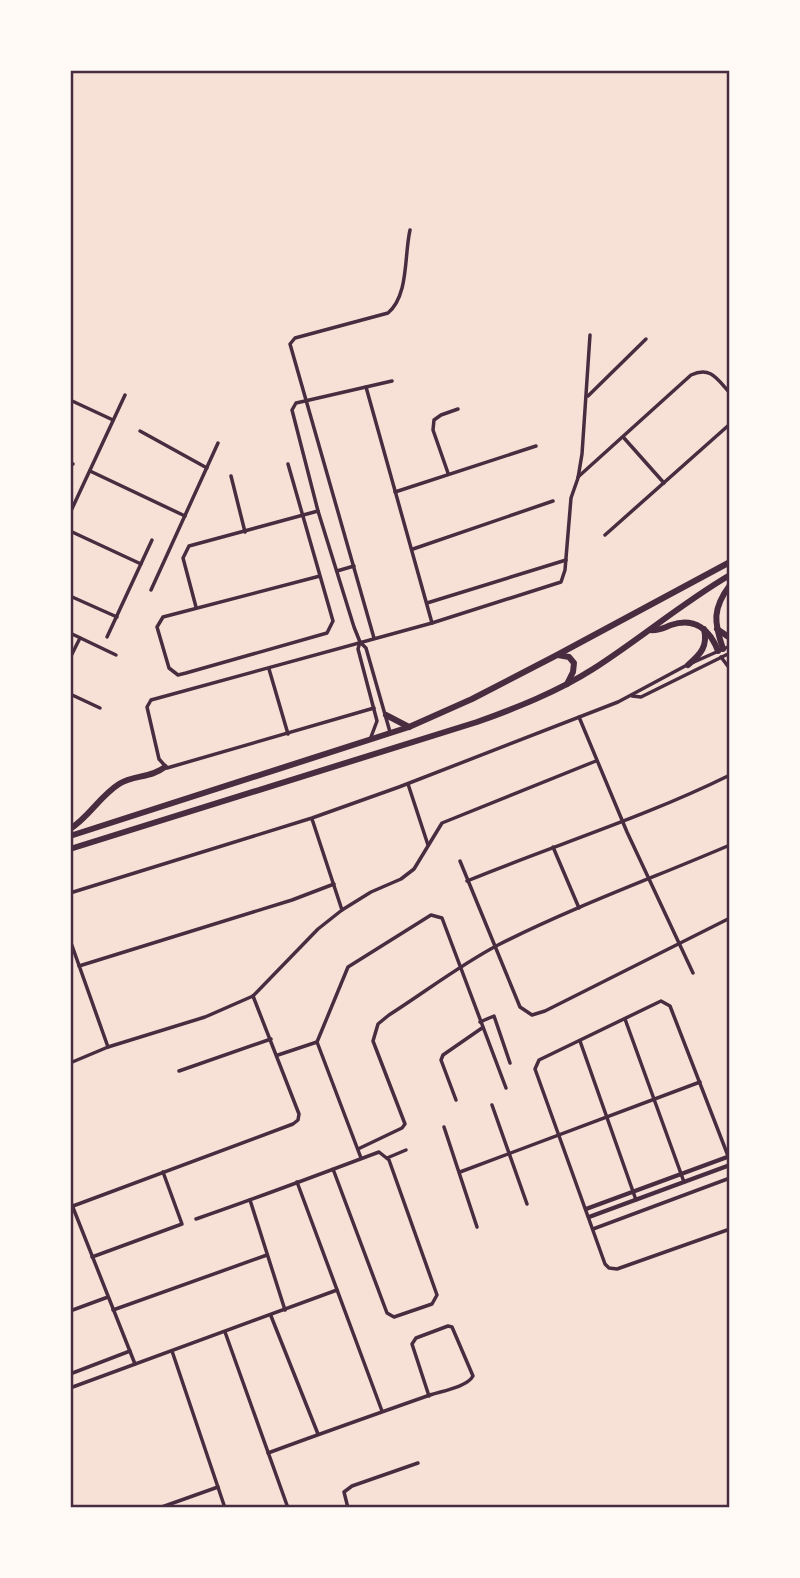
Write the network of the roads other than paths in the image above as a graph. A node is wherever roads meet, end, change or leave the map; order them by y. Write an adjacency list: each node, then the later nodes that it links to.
1 (410, 230): 10 (street)
2 (590, 335): 8 (street)
3 (646, 339): 8 (street)
4 (392, 381): 5 (street)
5 (366, 387): 10 (street); 25 (street)
6 (730, 393): 15 (street)
7 (125, 395): 12 (street)
8 (586, 397): 23 (street)
9 (70, 400): 12 (street)
10 (305, 401): 27 (street); 39 (street)
11 (458, 409): 21 (street)
12 (113, 420): 20 (street)
13 (730, 424): 24 (street)
14 (139, 431): 19 (street)
15 (624, 438): 23 (street); 24 (street)
16 (218, 443): 19 (street)
17 (536, 446): 21 (street)
18 (288, 464): 30 (street)
19 (207, 468): 29 (street)
20 (90, 471): 28 (street); 29 (street)
21 (448, 474): 25 (street)
22 (231, 476): 32 (street)
23 (578, 478): 36 (street)
24 (664, 483): 33 (street)
25 (394, 492): 35 (street)
26 (554, 501): 35 (street)
27 (318, 511): 30 (street); 40 (street)
28 (70, 513)
29 (185, 516): 44 (street)
30 (304, 516): 32 (street); 42 (street)
31 (70, 531): 38 (street)
32 (246, 532): 47 (street)
33 (605, 535)
34 (152, 540): 38 (street)
35 (412, 549): 46 (street)
36 (566, 560): 46 (street); 49 (street)
37 (730, 562): 61 (highway)
38 (141, 564): 48 (street)
39 (354, 566): 40 (street); 56 (street)
40 (337, 572): 58 (street)
41 (730, 575): 52 (highway)
42 (320, 576): 47 (street); 47 (street)
43 (730, 584): 51 (highway)
44 (151, 590)
45 (70, 596): 48 (street)
46 (427, 603): 49 (street)
47 (196, 607)
48 (117, 617): 54 (street)
49 (432, 623): 56 (street)
50 (704, 628): 52 (highway); 59 (highway); 63 (highway)
51 (716, 628): 57 (highway); 59 (highway)
52 (650, 630): 66 (highway)
53 (70, 633): 55 (street)
54 (107, 637)
55 (80, 638): 60 (street); 62 (street)
56 (374, 638): 58 (street)
57 (730, 638)
58 (360, 642): 65 (street); 70 (street); 71 (street)
59 (724, 652): 63 (street); 64 (street); 68 (street)
60 (116, 655)
61 (556, 655): 66 (highway); 73 (highway)
62 (70, 658)
63 (688, 665): 68 (street)
64 (729, 667)
65 (269, 669): 74 (street); 78 (street)
66 (567, 684): 88 (highway)
67 (70, 694): 69 (street)
68 (630, 696): 72 (street)
69 (100, 708)
70 (374, 708): 74 (street); 76 (street)
71 (386, 715): 73 (highway); 75 (street)
72 (579, 717): 77 (street); 80 (street)
73 (409, 727): 75 (highway)
74 (288, 734): 78 (street)
75 (391, 734): 76 (highway)
76 (367, 743): 84 (highway)
77 (596, 761): 82 (street); 85 (street)
78 (165, 767): 83 (highway)
79 (730, 775): 82 (street)
80 (408, 783): 81 (street); 85 (street)
81 (312, 818): 92 (street); 93 (street)
82 (623, 822): 87 (street); 90 (street)
83 (70, 829)
84 (70, 836)
85 (428, 845): 95 (street)
86 (730, 845): 90 (street)
87 (553, 846): 91 (street); 94 (street)
88 (70, 849)
89 (460, 861): 91 (street)
90 (649, 877): 94 (street); 98 (street)
91 (467, 881): 99 (street)
92 (334, 884): 95 (street); 100 (street)
93 (70, 893)
94 (579, 908): 99 (street)
95 (342, 910): 103 (street)
96 (730, 918): 98 (street)
97 (70, 940): 100 (street)
98 (679, 945): 99 (street); 102 (street)
99 (495, 947): 101 (street)
100 (79, 965): 110 (street)
101 (461, 968): 105 (street); 109 (street); 123 (street)
102 (693, 973)
103 (253, 996): 107 (street); 110 (street)
104 (625, 1019): 108 (street); 115 (street); 118 (street)
105 (481, 1022): 106 (street); 113 (street)
106 (483, 1028): 116 (street); 117 (street)
107 (271, 1039): 111 (street); 114 (street)
108 (580, 1041): 120 (street); 122 (street)
109 (317, 1042): 111 (street); 123 (street)
110 (108, 1047): 112 (street)
111 (278, 1055): 130 (street)
112 (70, 1063)
113 (510, 1063)
114 (179, 1071)
115 (700, 1082): 118 (street); 128 (street)
116 (506, 1088)
117 (456, 1100)
118 (653, 1100): 120 (street); 132 (street)
119 (492, 1105): 125 (street)
120 (606, 1117): 122 (street); 136 (street)
121 (444, 1127): 131 (street)
122 (559, 1137): 125 (street); 142 (street)
123 (358, 1149): 126 (street)
124 (406, 1150): 127 (street)
125 (511, 1154): 131 (street); 140 (street)
126 (362, 1158): 127 (street); 129 (street)
127 (388, 1159): 129 (street)
128 (730, 1160): 132 (street); 135 (street)
129 (333, 1169): 134 (street)
130 (163, 1172): 141 (street); 151 (street)
131 (460, 1172): 147 (street)
132 (681, 1172): 135 (street); 136 (street)
133 (730, 1178): 148 (street)
134 (298, 1182): 138 (street); 152 (street)
135 (684, 1182): 139 (street)
136 (633, 1191): 139 (street); 142 (street)
137 (70, 1199): 141 (street)
138 (250, 1200): 144 (street); 150 (street)
139 (636, 1200): 143 (street)
140 (527, 1204)
141 (72, 1206): 145 (street)
142 (586, 1209): 143 (street)
143 (589, 1217): 148 (street)
144 (196, 1219)
145 (79, 1223): 146 (street); 151 (street)
146 (70, 1226)
147 (477, 1227)
148 (593, 1229): 149 (street)
149 (730, 1229)
150 (267, 1255): 154 (street); 155 (street)
151 (92, 1257): 153 (street)
152 (337, 1290): 155 (street); 165 (street)
153 (108, 1297): 154 (street); 156 (street)
154 (113, 1310): 160 (street)
155 (285, 1310): 157 (street)
156 (70, 1311)
157 (271, 1315): 158 (street); 166 (street)
158 (225, 1332): 159 (street); 167 (street)
159 (172, 1350): 161 (street); 169 (street)
160 (130, 1351): 161 (street); 162 (street)
161 (135, 1364): 163 (street)
162 (70, 1374)
163 (70, 1388)
164 (429, 1396): 164 (street); 165 (street)
165 (382, 1411): 166 (street)
166 (318, 1434): 167 (street)
167 (268, 1452): 172 (street)
168 (418, 1463): 173 (street)
169 (218, 1488): 170 (street); 171 (street)
170 (159, 1508)
171 (225, 1508)
172 (288, 1508)
173 (348, 1508)

